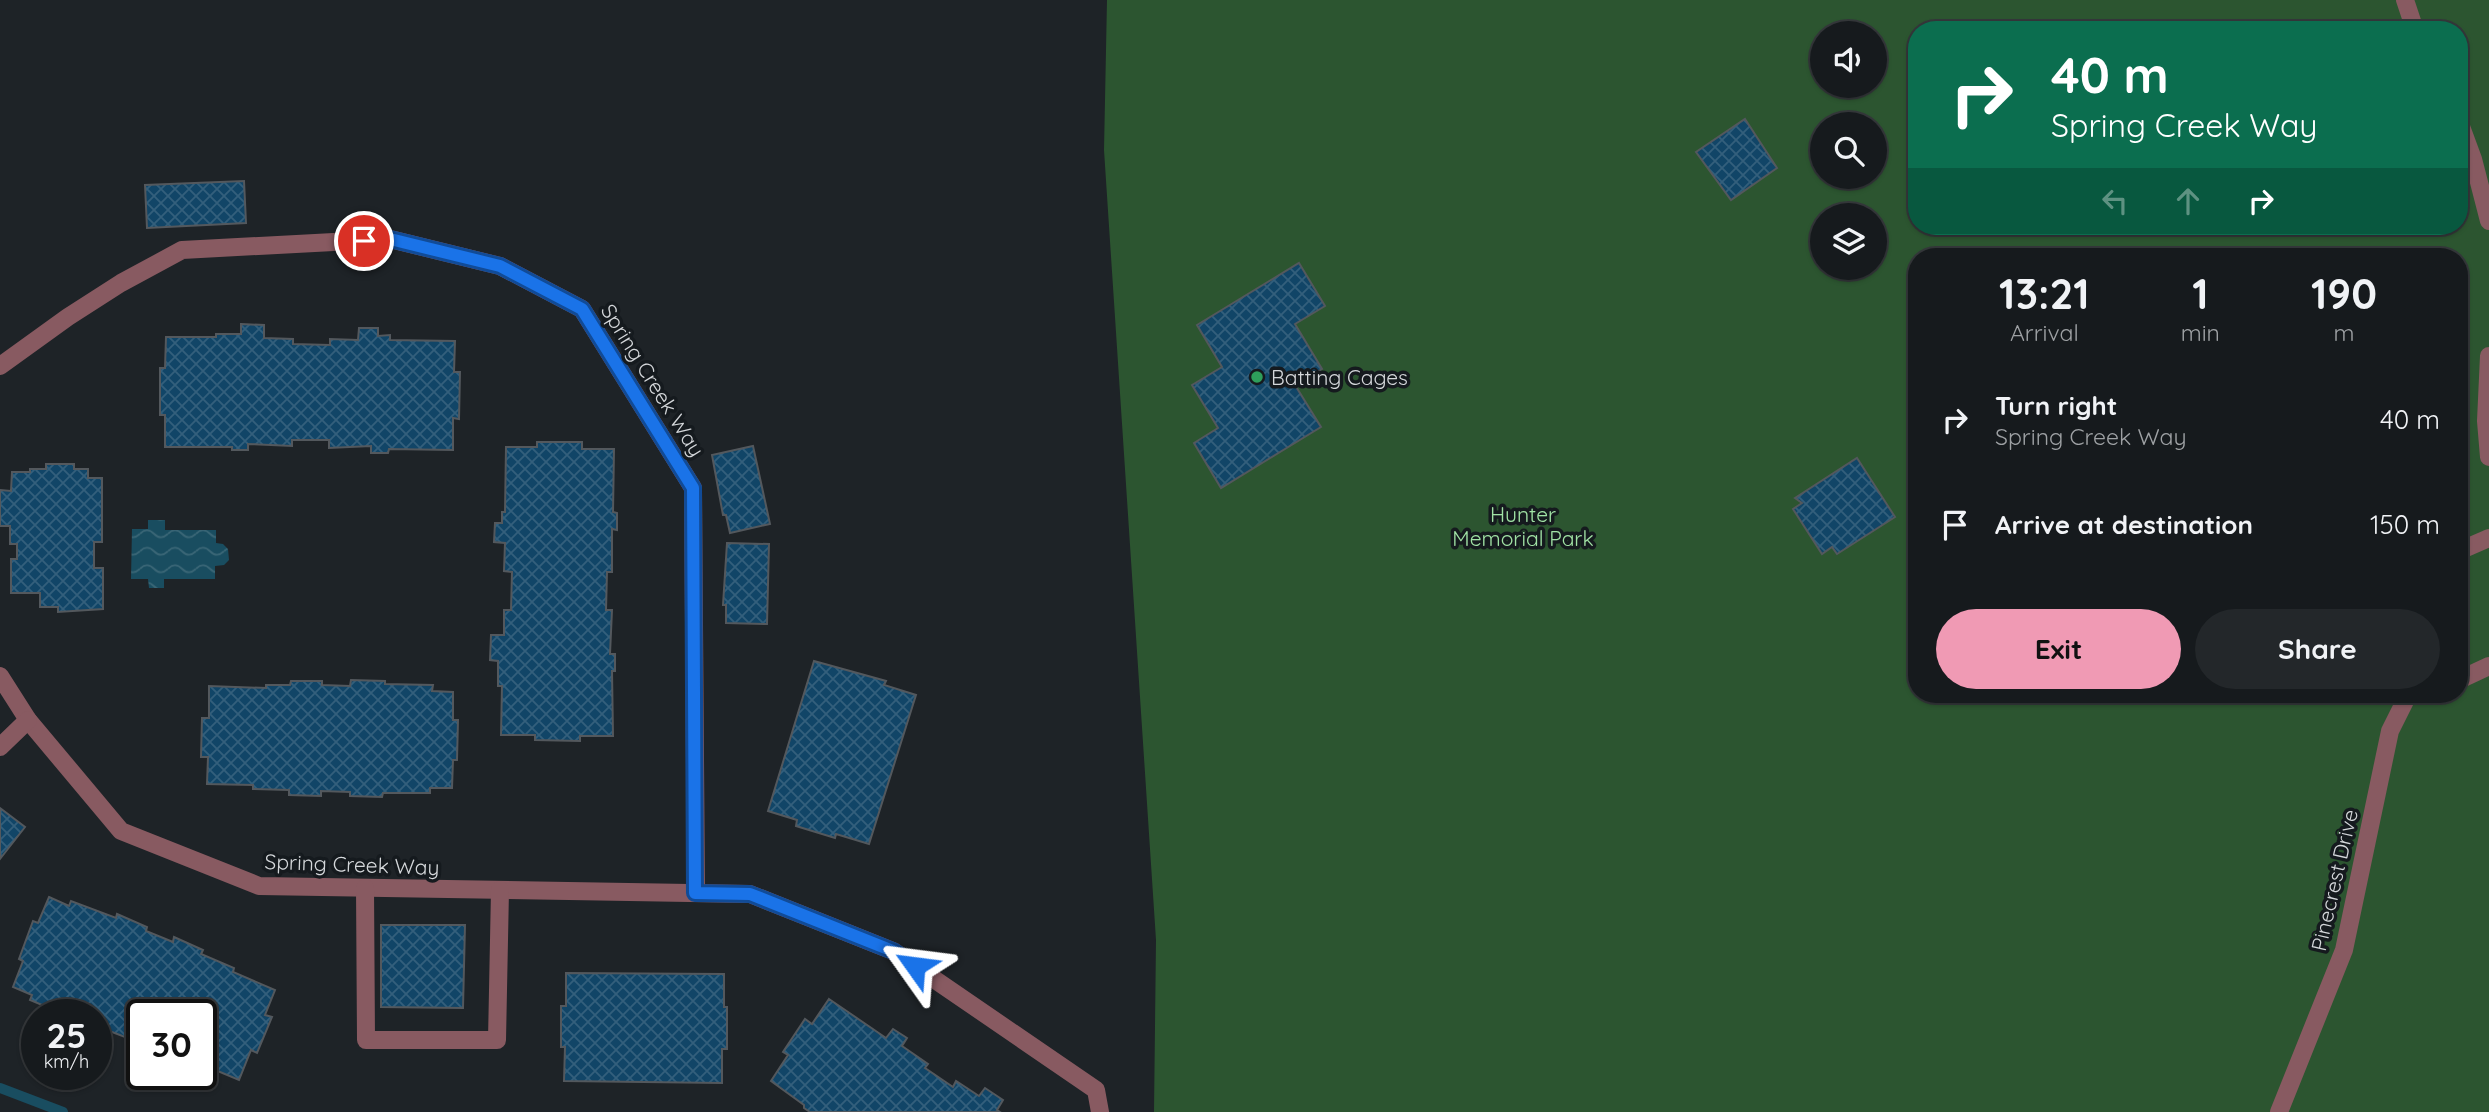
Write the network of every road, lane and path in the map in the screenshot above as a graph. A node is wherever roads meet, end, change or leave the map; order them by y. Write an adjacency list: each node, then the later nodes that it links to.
1 (2405, 0): 2 (street)
2 (2412, 21)
3 (2468, 145): 4 (street)
4 (2489, 220)
5 (2489, 356): 7 (street)
6 (0, 366): 18 (street, Spring Creek Way)
7 (2489, 457)
8 (2489, 538): 9 (street)
9 (2468, 547)
10 (2489, 666): 12 (street)
11 (0, 676): 14 (street, Spring Creek Way)
12 (2468, 676)
13 (2404, 703): 20 (street, Pinecrest Drive)
14 (28, 720): 15 (street); 16 (street, Spring Creek Way)
15 (0, 747)
16 (365, 888): 17 (street, Spring Creek Way); 17 (street)
17 (500, 890): 18 (street, Spring Creek Way)
18 (695, 893): 19 (street, Spring Creek Way)
19 (1100, 1112)
20 (2279, 1112)

